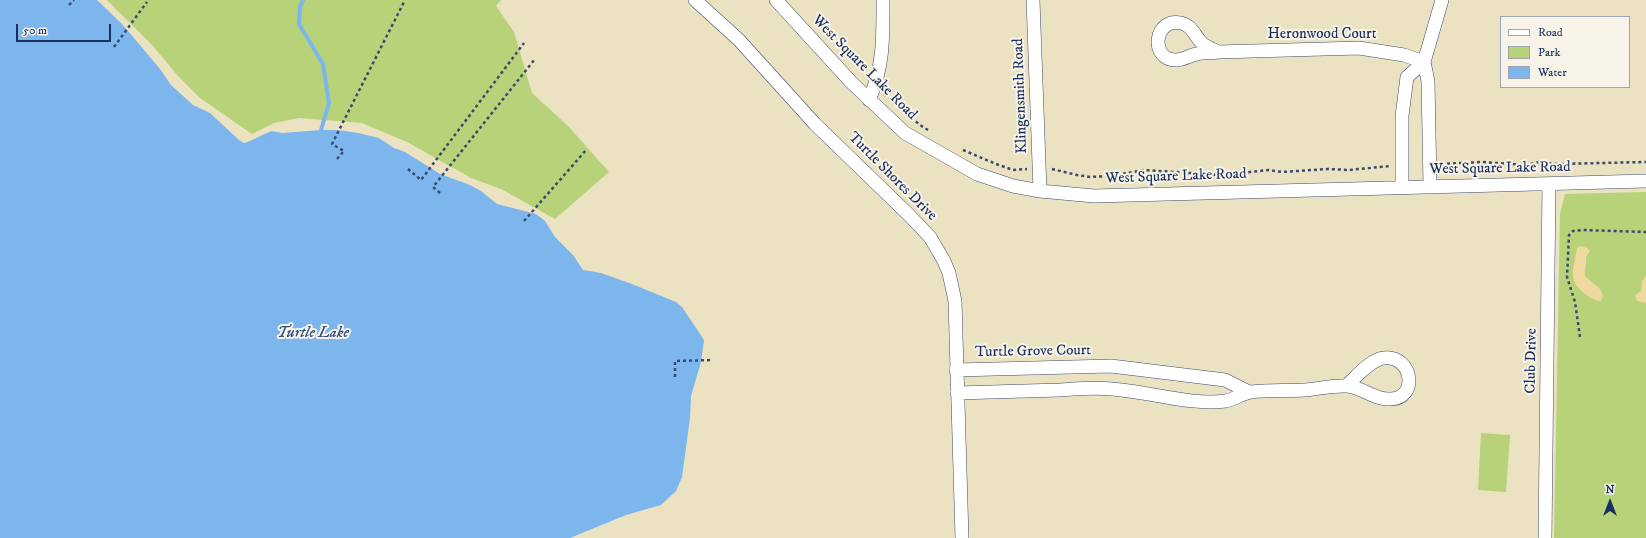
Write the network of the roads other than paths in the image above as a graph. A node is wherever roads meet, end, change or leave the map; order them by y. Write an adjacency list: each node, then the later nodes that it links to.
1 (695, 0): 15 (street, Turtle Shores Drive)
2 (776, 0): 8 (street, West Square Lake Road)
3 (884, 0): 8 (street)
4 (1033, 0): 13 (street, Klingensmith Road)
5 (1442, 0): 7 (street)
6 (1218, 52): 7 (street, Heronwood Court)
7 (1424, 62): 11 (street); 12 (street)
8 (869, 100): 13 (street, West Square Lake Road)
9 (1646, 180): 10 (street, West Square Lake Road)
10 (1549, 184): 11 (street, West Square Lake Road); 21 (street, Club Drive)
11 (1430, 186): 12 (street, West Square Lake Road)
12 (1402, 187): 13 (street, West Square Lake Road)
13 (1040, 192)
14 (1111, 366): 15 (street, Turtle Grove Court); 17 (street, Turtle Grove Court); 18 (street, Turtle Grove Court)
15 (956, 370): 19 (street, Turtle Shores Drive)
16 (1346, 386): 16 (street, Turtle Grove Court); 18 (street, Turtle Grove Court)
17 (1110, 388): 18 (street, Turtle Grove Court); 19 (street, Turtle Grove Court)
18 (1249, 392)
19 (957, 393): 20 (street, Turtle Shores Drive)
20 (962, 538)
21 (1545, 538)

